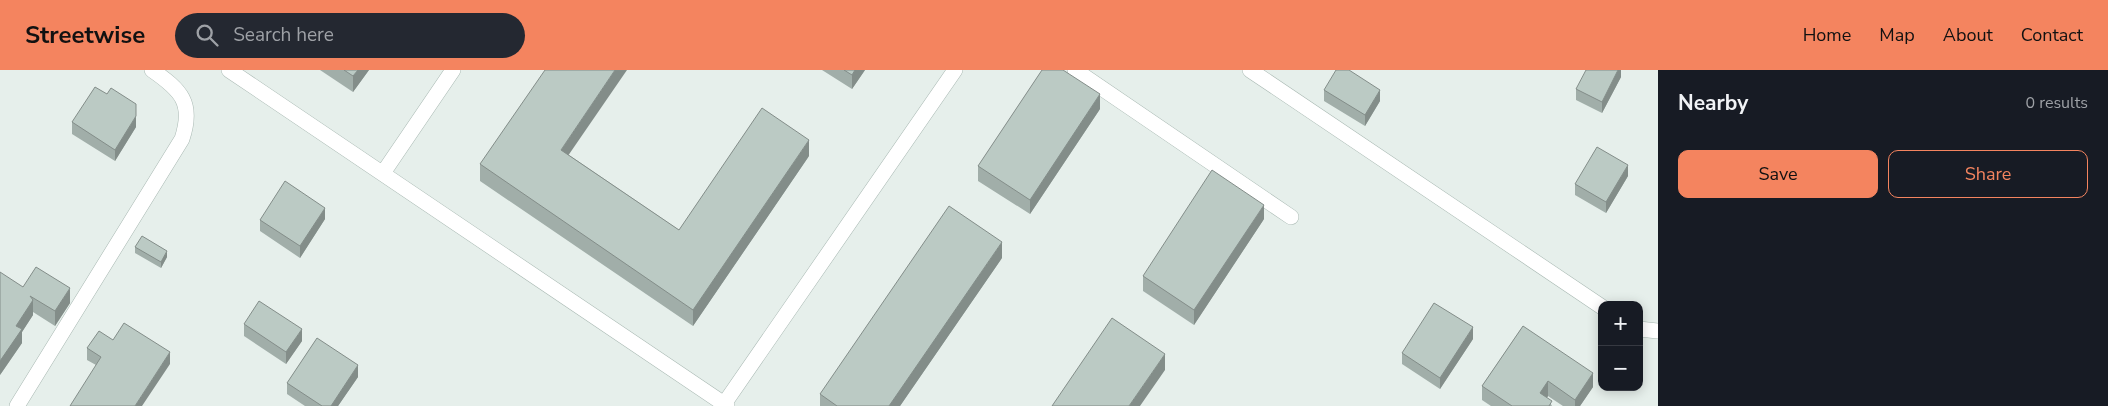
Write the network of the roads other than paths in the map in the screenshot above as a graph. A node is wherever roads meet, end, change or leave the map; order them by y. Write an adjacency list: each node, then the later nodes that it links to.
1 (152, 70): 13 (street)
2 (229, 70): 7 (street)
3 (454, 70): 7 (street)
4 (956, 70): 12 (street)
5 (1075, 70): 8 (street)
6 (1250, 70): 9 (street)
7 (383, 173): 12 (street)
8 (1291, 218)
9 (1598, 304)
10 (1643, 329): 11 (street)
11 (1658, 331)
12 (725, 405)
13 (17, 406)

